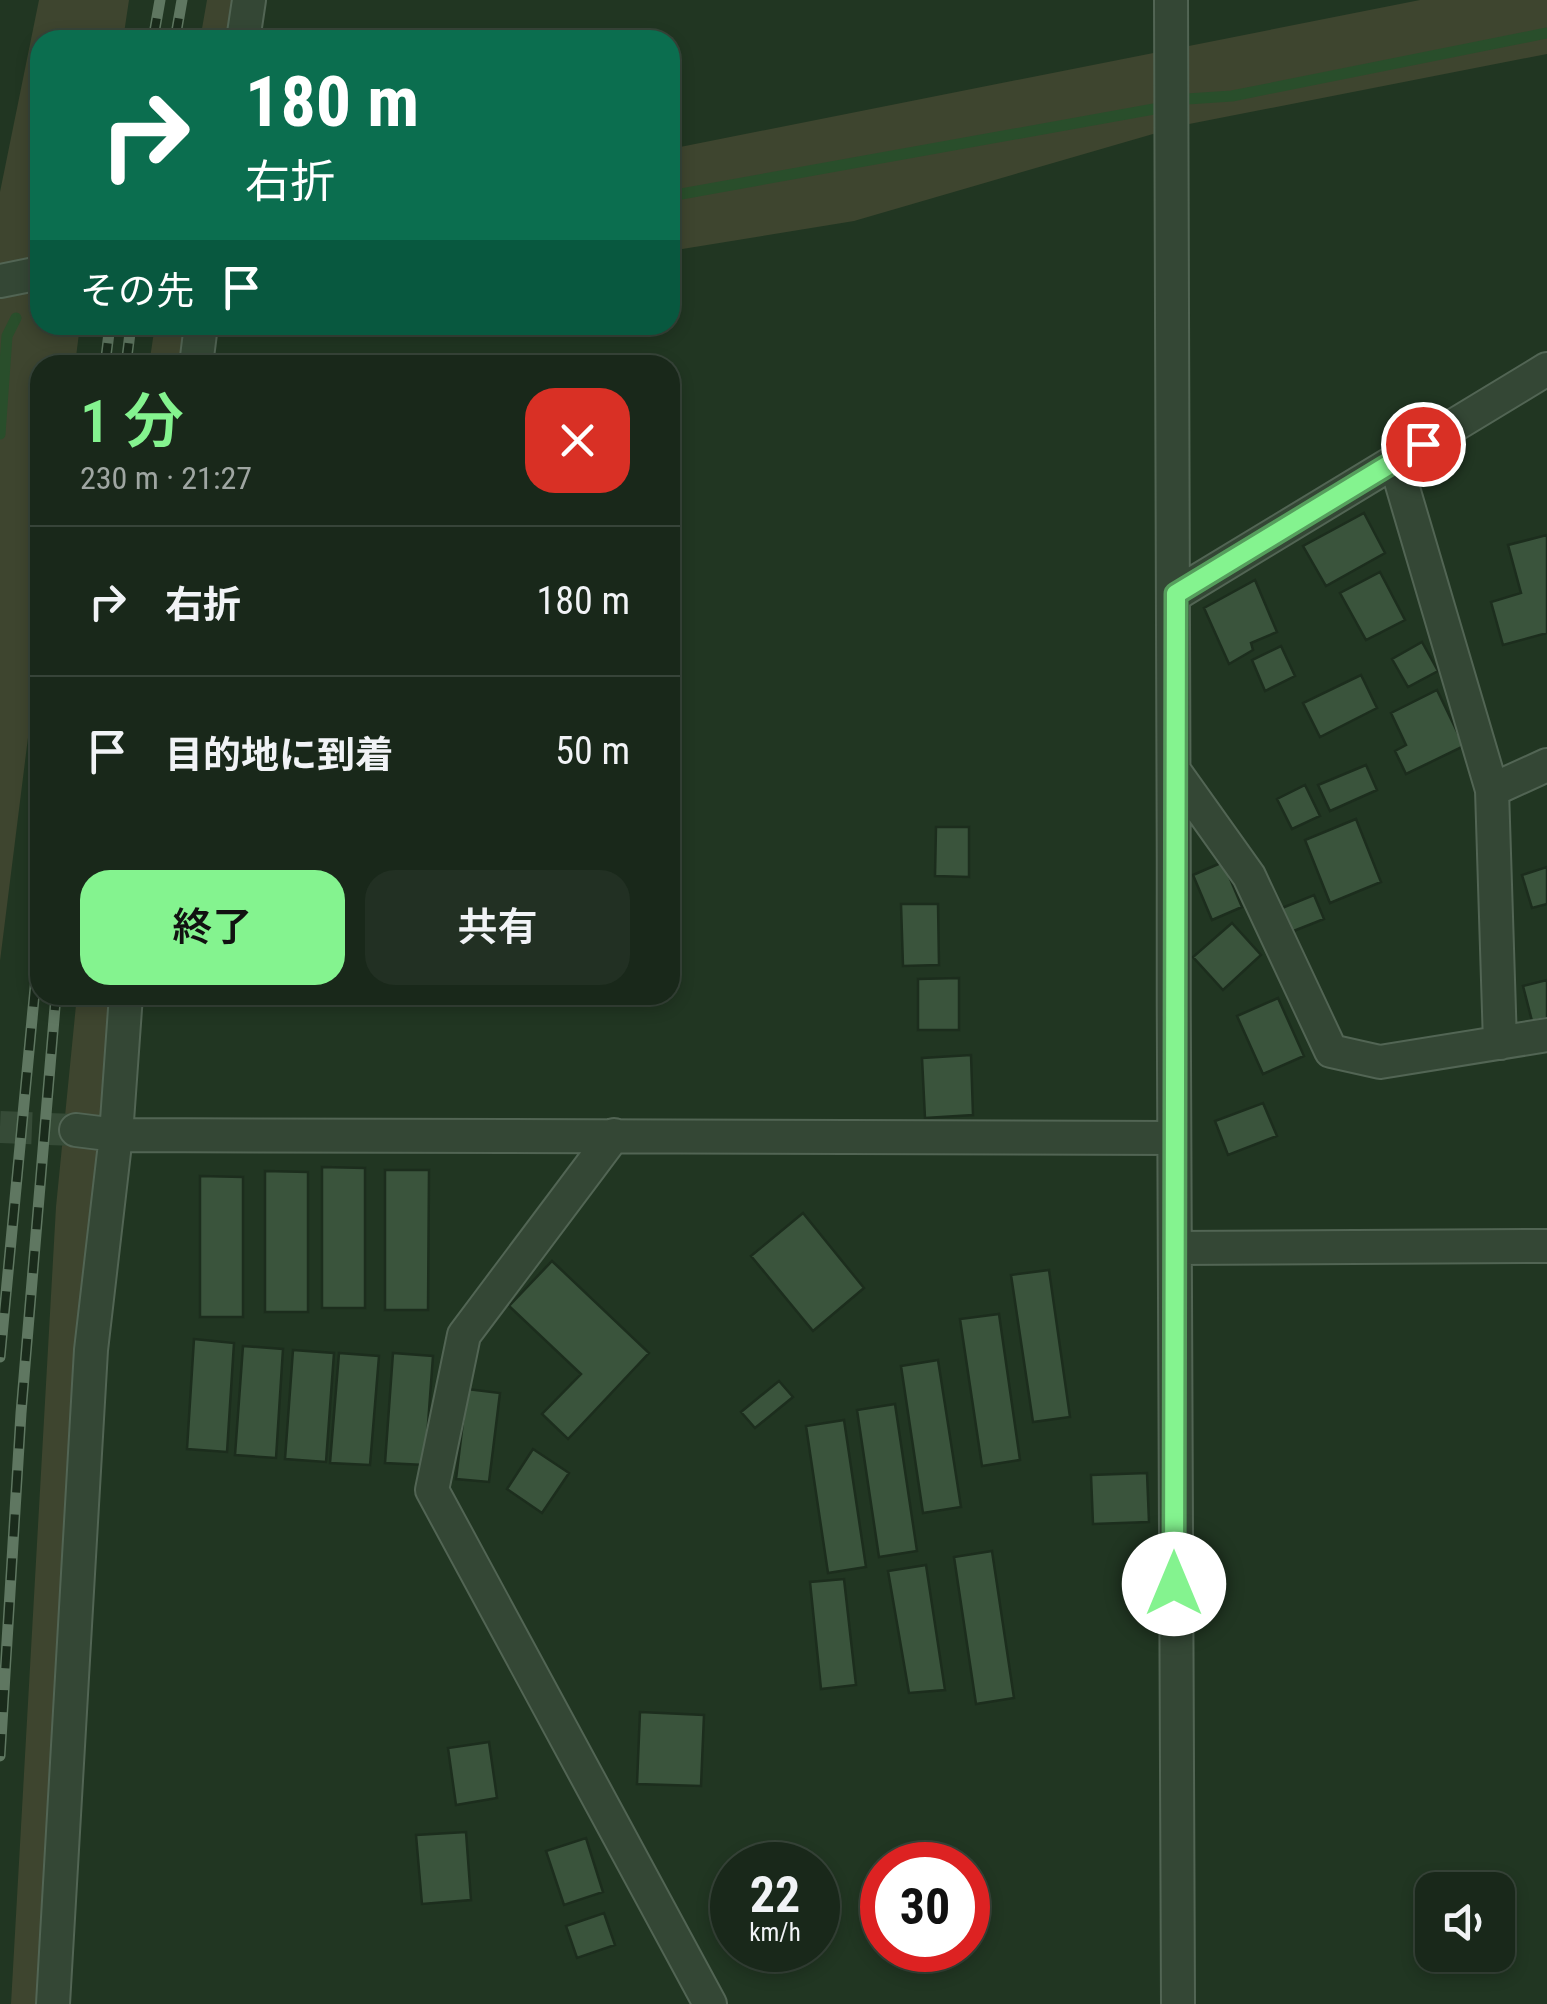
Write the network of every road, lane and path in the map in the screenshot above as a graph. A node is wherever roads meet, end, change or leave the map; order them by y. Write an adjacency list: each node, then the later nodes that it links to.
1 (249, 0): 3 (street)
2 (1171, 0): 8 (street)
3 (244, 30)
4 (30, 275): 5 (street)
5 (0, 281)
6 (1547, 368): 7 (street)
7 (1395, 461): 8 (street); 11 (street)
8 (1176, 594): 10 (street)
9 (1547, 765): 11 (street)
10 (1175, 772): 14 (street); 18 (street)
11 (1492, 790): 14 (street)
12 (125, 1005): 16 (street)
13 (1547, 1035): 14 (street)
14 (1500, 1043)
15 (76, 1130): 16 (street)
16 (116, 1135): 17 (street); 21 (street)
17 (614, 1135): 18 (street); 22 (street)
18 (1174, 1138): 20 (street)
19 (1547, 1246): 20 (street)
20 (1174, 1248): 23 (street)
21 (52, 2004)
22 (710, 2004)
23 (1178, 2004)

